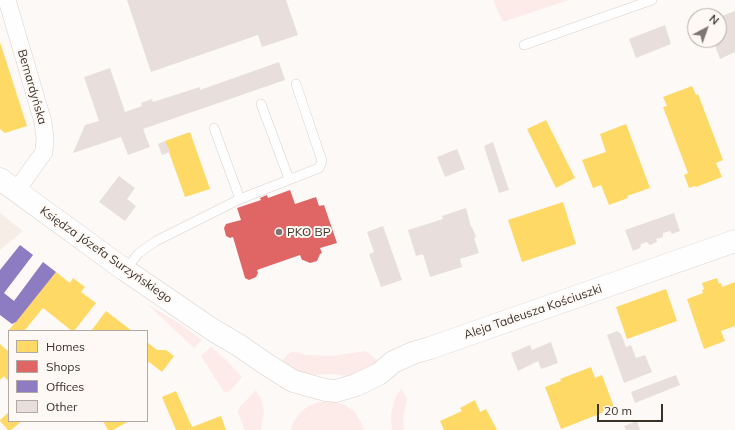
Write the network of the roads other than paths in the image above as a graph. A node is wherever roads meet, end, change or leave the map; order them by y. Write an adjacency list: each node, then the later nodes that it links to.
1 (7, 0): 8 (street, Bernardyńska)
2 (652, 0): 3 (lane)
3 (524, 45)
4 (296, 84): 7 (lane)
5 (261, 104): 7 (lane)
6 (214, 128): 9 (lane)
7 (289, 179): 9 (lane)
8 (8, 185): 11 (street, Księdza Józefa Surzyńskiego)
9 (240, 199): 11 (lane)
10 (735, 241): 12 (street, Aleja Tadeusza Kościuszki)
11 (125, 270): 12 (street, Księdza Józefa Surzyńskiego)
12 (330, 390)

